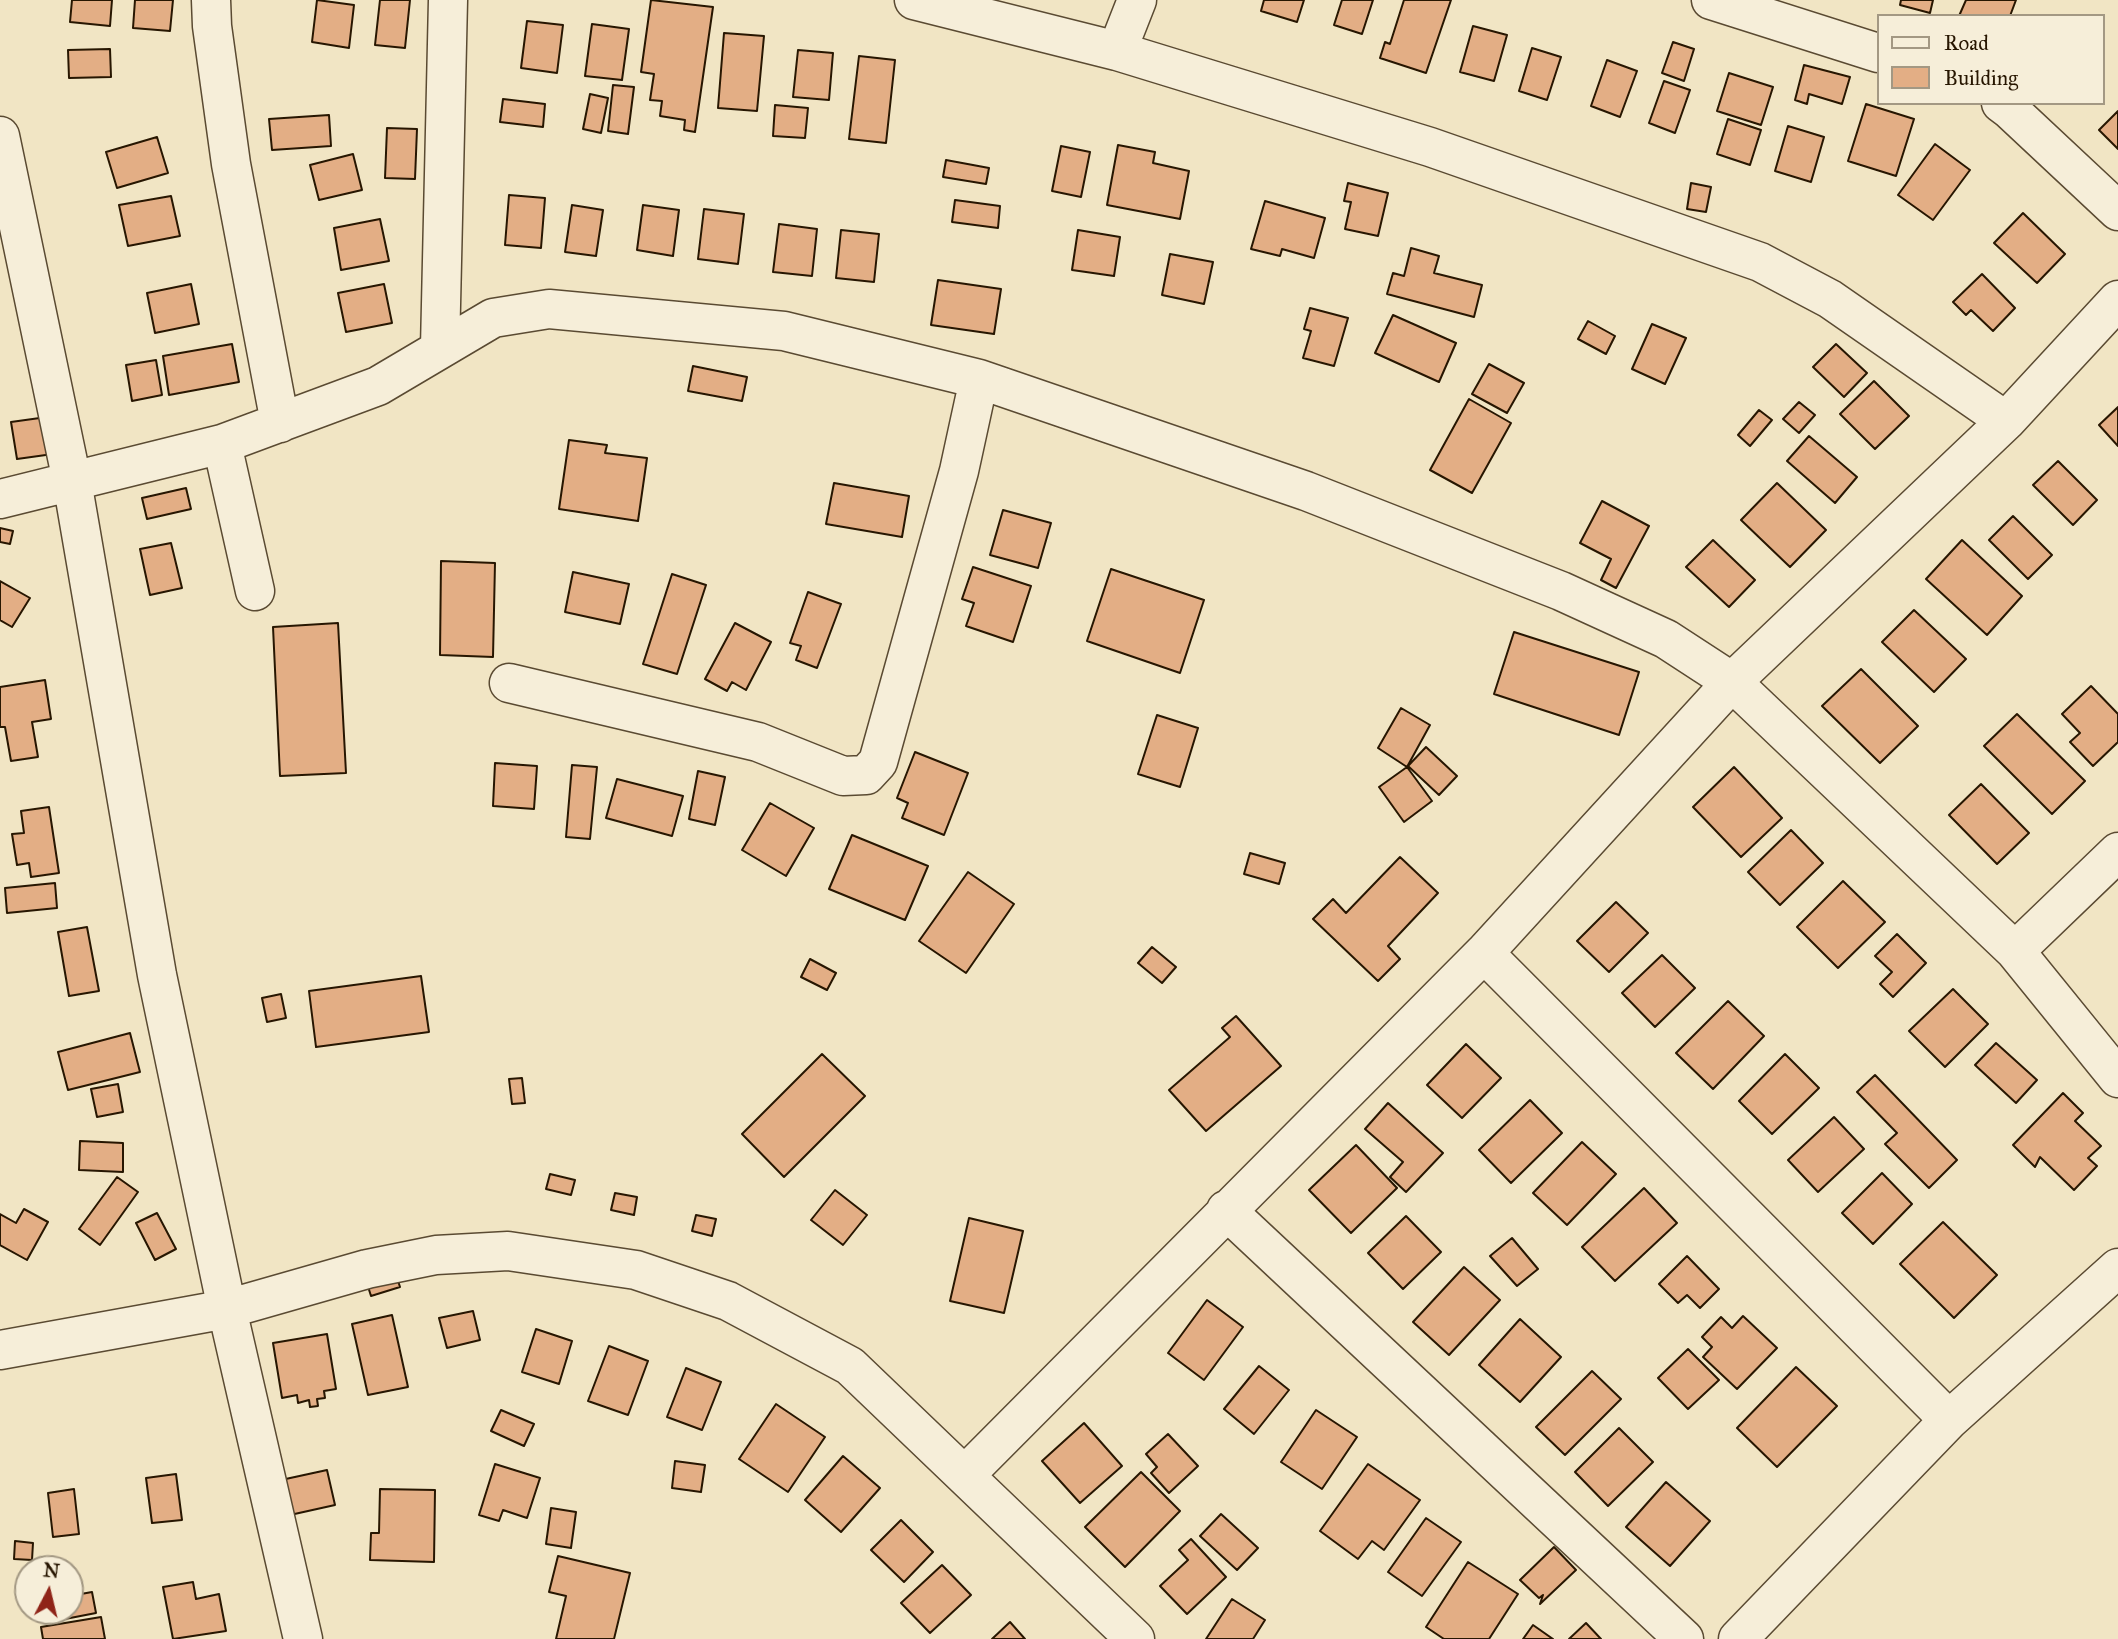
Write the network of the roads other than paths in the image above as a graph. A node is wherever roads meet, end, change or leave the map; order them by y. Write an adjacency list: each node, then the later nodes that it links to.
1 (211, 0): 15 (street)
2 (448, 0): 12 (street)
3 (914, 0): 6 (street)
4 (1137, 0): 6 (street)
5 (1711, 0): 7 (street)
6 (1116, 51): 14 (street)
7 (1876, 52)
8 (2003, 105): 10 (street)
9 (0, 136): 17 (street)
10 (2118, 211)
11 (2118, 300): 14 (street)
12 (440, 348): 13 (street); 15 (street)
13 (979, 379): 20 (street); 21 (street)
14 (2006, 421): 20 (street)
15 (280, 423): 16 (street)
16 (222, 444): 17 (street); 19 (street)
17 (72, 481): 18 (street); 28 (street)
18 (0, 499)
19 (255, 591)
20 (1732, 682): 23 (street); 24 (street)
21 (509, 683)
22 (2118, 852): 23 (street)
23 (2015, 950): 25 (street)
24 (1484, 953): 26 (street); 30 (street)
25 (2118, 1078)
26 (1226, 1210): 31 (street); 34 (street)
27 (2118, 1268): 30 (street)
28 (227, 1310): 29 (street); 31 (street); 32 (street)
29 (0, 1350)
30 (1949, 1420): 35 (street)
31 (965, 1475): 33 (street)
32 (303, 1639)
33 (1135, 1639)
34 (1684, 1639)
35 (1738, 1639)

